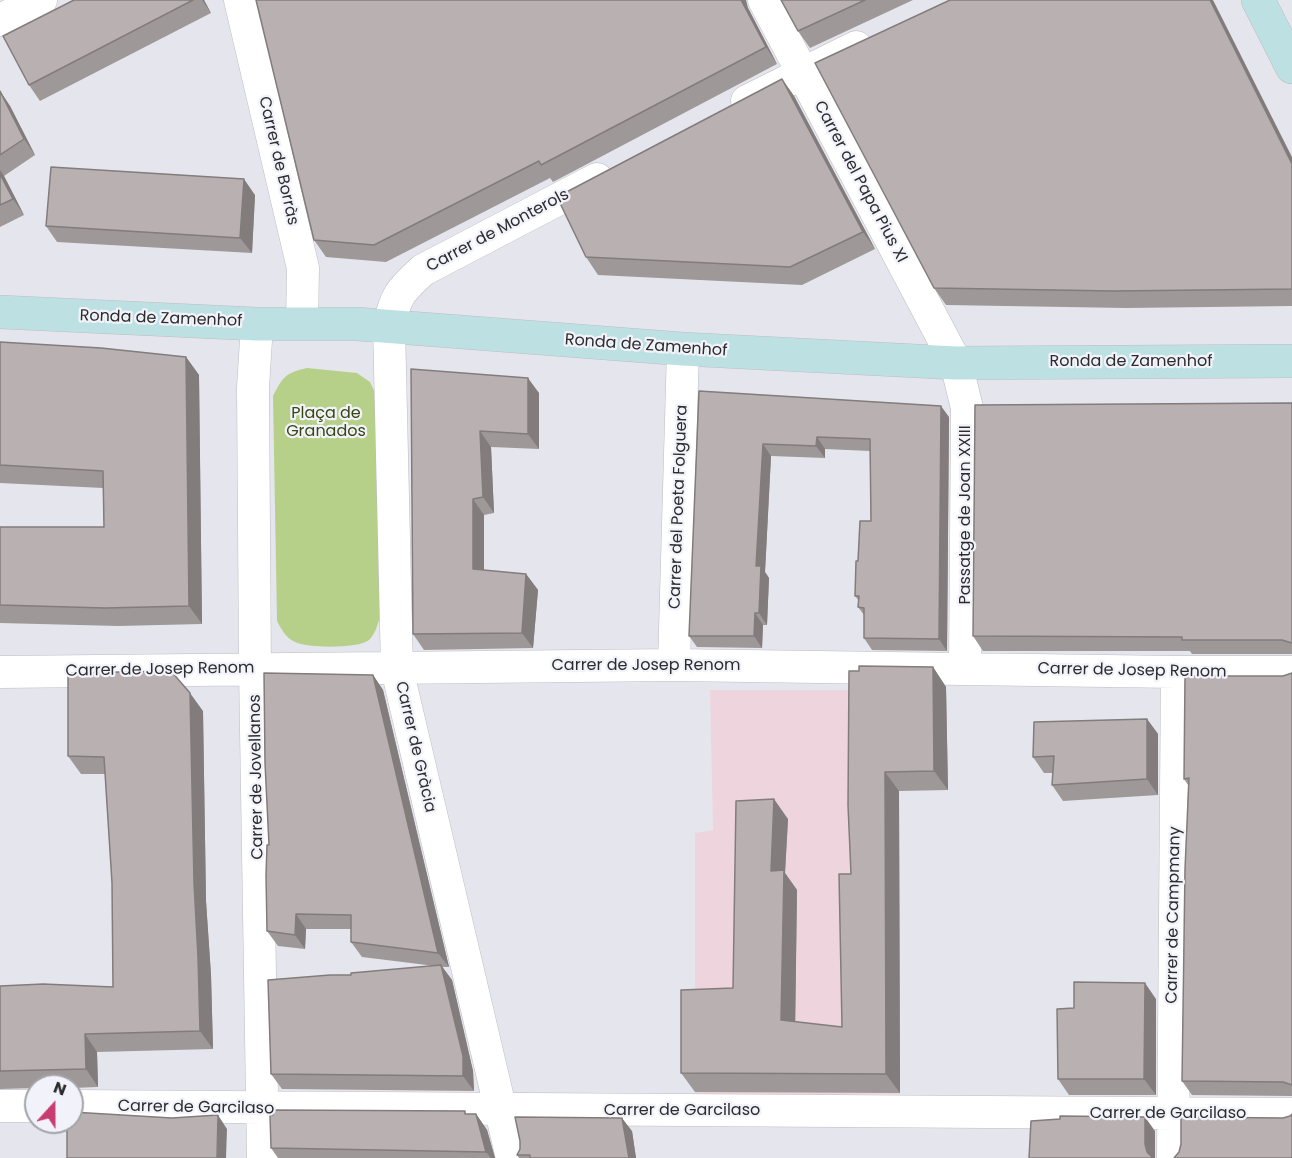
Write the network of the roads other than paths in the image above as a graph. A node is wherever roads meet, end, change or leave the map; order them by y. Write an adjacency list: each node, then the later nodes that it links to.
1 (41, 0): 5 (street)
2 (240, 0): 13 (street, Carrer de Borràs)
3 (764, 0): 8 (street, Carrer del Papa Pius XI)
4 (1258, 0): 7 (main road)
5 (0, 20)
6 (884, 34): 8 (street)
7 (1292, 68)
8 (801, 72): 9 (street); 17 (street, Carrer del Papa Pius XI)
9 (717, 116)
10 (623, 166): 14 (street, Carrer de Monterols)
11 (0, 312): 12 (main road, Ronda de Zamenhof)
12 (257, 324): 13 (main road, Ronda de Zamenhof); 19 (street, Carrer de Jovellanos)
13 (302, 324): 14 (main road, Ronda de Zamenhof)
14 (389, 326): 15 (main road, Ronda de Zamenhof); 20 (street, Carrer de Gràcia)
15 (683, 349): 17 (main road, Ronda de Zamenhof); 18 (street, Carrer del Poeta Folguera)
16 (1292, 361): 17 (main road, Ronda de Zamenhof)
17 (956, 363): 21 (street, Passatge de Joan XXIII)
18 (674, 665): 20 (street, Carrer de Josep Renom); 21 (street, Carrer de Josep Renom)
19 (255, 669): 20 (street, Carrer de Josep Renom); 22 (street, Carrer de Josep Renom); 28 (street, Carrer de Jovellanos)
20 (397, 669): 29 (street, Carrer de Gràcia)
21 (965, 669): 23 (street, Carrer de Josep Renom)
22 (0, 672)
23 (1177, 672): 24 (street, Carrer de Josep Renom); 31 (street, Carrer de Campmany)
24 (1292, 672)
25 (0, 1106): 26 (street)
26 (24, 1106)
27 (84, 1106): 28 (street, Carrer de Garcilaso)
28 (263, 1108): 29 (street, Carrer de Garcilaso); 32 (street, Carrer de Jovellanos)
29 (501, 1110): 31 (street, Carrer de Garcilaso); 33 (street, Carrer de Gràcia)
30 (1292, 1114): 31 (street, Carrer de Garcilaso)
31 (1173, 1115): 34 (street, Carrer de Campmany)
32 (263, 1158)
33 (512, 1158)
34 (1173, 1158)

